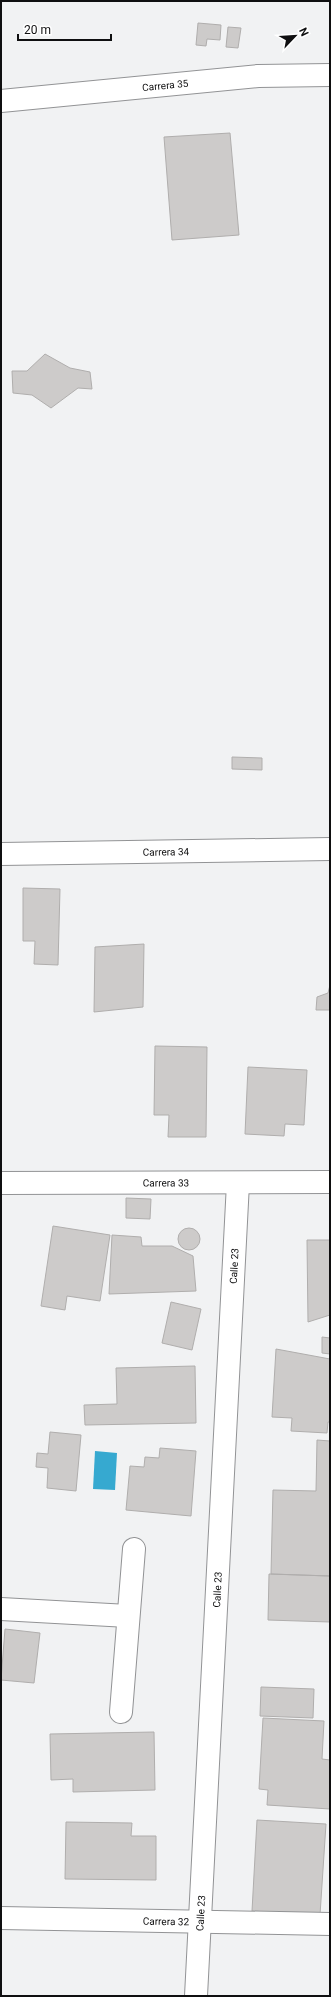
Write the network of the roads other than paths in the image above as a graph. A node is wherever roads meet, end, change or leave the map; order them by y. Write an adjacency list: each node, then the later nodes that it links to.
1 (330, 75): 2 (street, Carrera 35)
2 (1, 101)
3 (330, 850): 4 (street, Carrera 34)
4 (1, 854)
5 (330, 1182): 7 (street, Carrera 33)
6 (1, 1183): 7 (street, Carrera 33)
7 (238, 1183): 13 (street, Calle 23)
8 (134, 1549): 10 (street)
9 (1, 1610): 10 (street)
10 (128, 1616): 11 (street)
11 (121, 1712)
12 (1, 1918): 13 (street, Carrera 32)
13 (201, 1923): 14 (street, Carrera 32); 15 (street, Calle 23)
14 (330, 1924)
15 (196, 1996)

